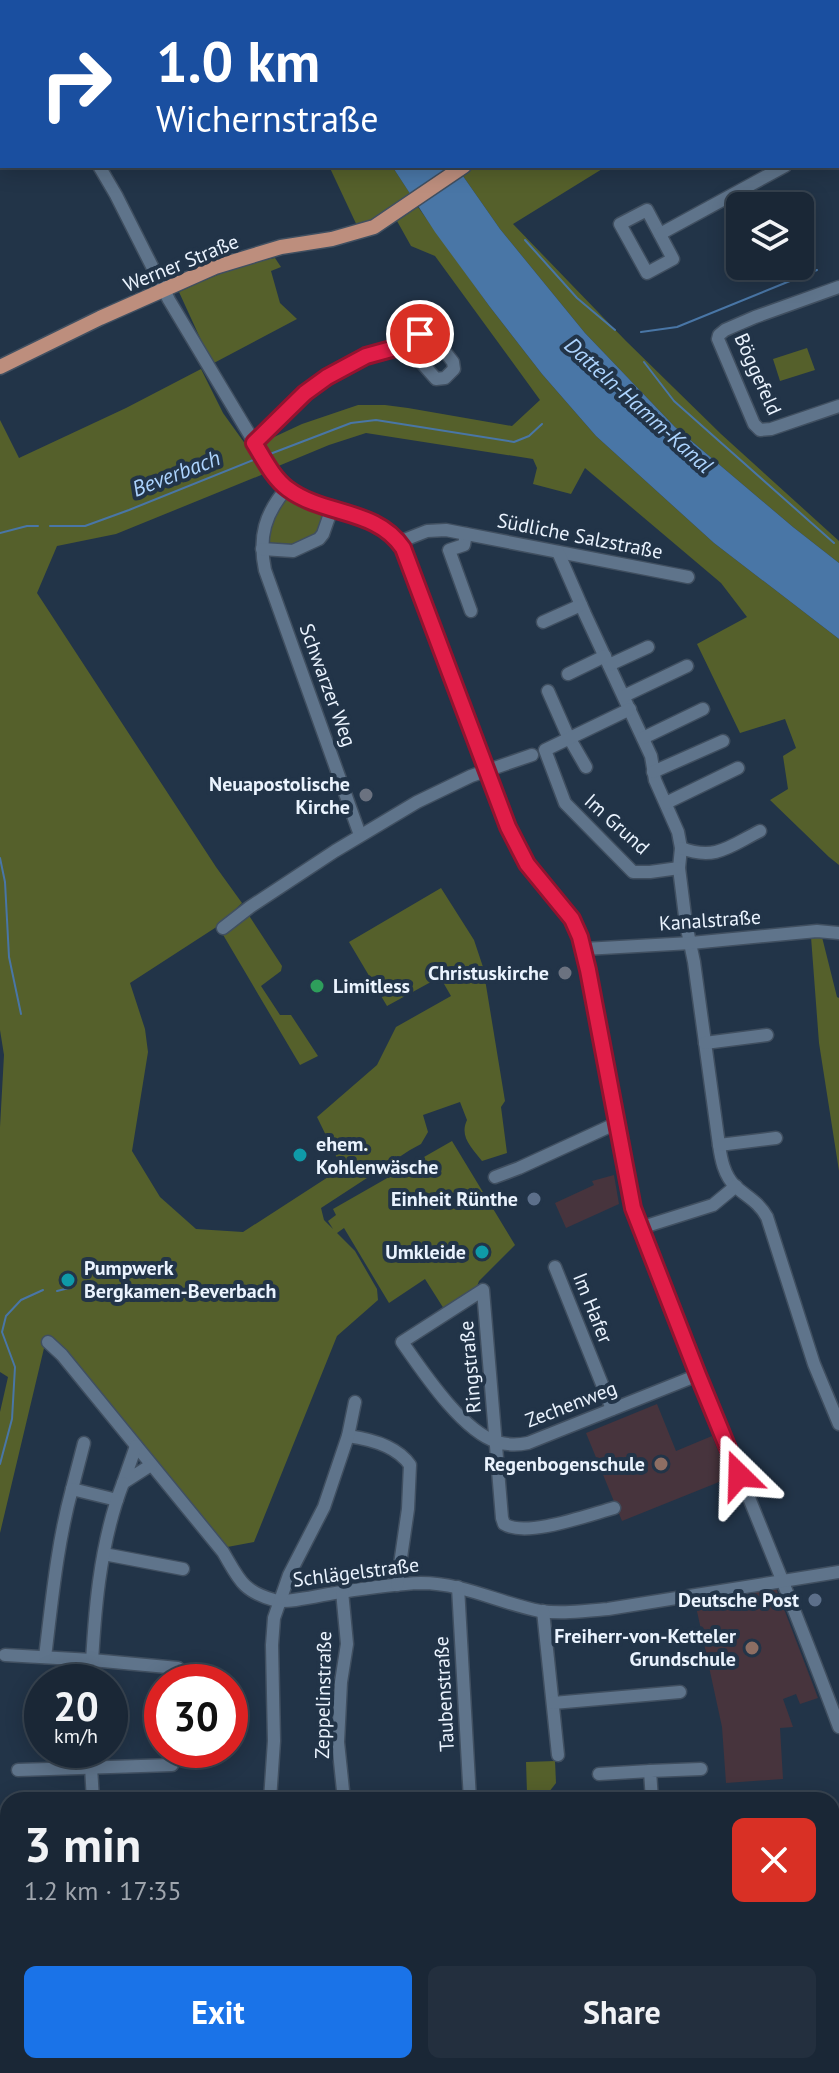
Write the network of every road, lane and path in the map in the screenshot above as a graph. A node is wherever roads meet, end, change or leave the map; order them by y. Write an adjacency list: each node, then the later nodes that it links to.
1 (100, 168): 6 (street)
2 (461, 168): 6 (main road, Werner Straße)
3 (781, 168): 4 (street)
4 (660, 234): 4 (street)
5 (839, 287): 9 (street, Böggefeld)
6 (163, 290): 8 (main road, Werner Straße); 10 (street)
7 (406, 345): 10 (street)
8 (0, 367)
9 (839, 406)
10 (260, 453): 11 (street)
11 (287, 488): 12 (street); 15 (street, Schwarzer Weg)
12 (332, 508): 14 (street); 15 (street)
13 (466, 534): 14 (street, Südliche Salzstraße); 16 (street, Südliche Salzstraße); 19 (street, Südliche Salzstraße)
14 (399, 542): 35 (street)
15 (262, 549): 39 (street, Schwarzer Weg)
16 (558, 552): 17 (street, Südliche Salzstraße); 18 (street)
17 (688, 577)
18 (581, 605): 20 (street); 22 (street)
19 (471, 611)
20 (543, 622)
21 (648, 647): 22 (street)
22 (607, 660): 24 (street); 26 (street)
23 (687, 666): 26 (street)
24 (568, 674)
25 (548, 691): 30 (street, Im Grund)
26 (624, 696): 27 (street)
27 (630, 709): 29 (street); 30 (street, Im Grund)
28 (703, 709): 29 (street)
29 (643, 738): 36 (street)
30 (571, 739): 33 (street, Im Grund); 41 (street, Im Grund)
31 (723, 741): 36 (street)
32 (532, 755): 35 (street)
33 (586, 767)
34 (738, 768): 37 (street)
35 (487, 772): 39 (street); 45 (street)
36 (653, 772): 37 (street)
37 (666, 803): 40 (street)
38 (760, 831): 40 (street)
39 (360, 835): 42 (street)
40 (681, 848): 41 (street)
41 (679, 868): 44 (street)
42 (223, 928)
43 (839, 933): 44 (street, Kanalstraße)
44 (691, 943): 45 (street, Kanalstraße); 47 (street)
45 (584, 949): 48 (street)
46 (767, 1035): 47 (street)
47 (705, 1043): 50 (street)
48 (617, 1123): 51 (street); 53 (street)
49 (776, 1138): 50 (street)
50 (719, 1145): 52 (street)
51 (495, 1177)
52 (736, 1186): 53 (street); 59 (street)
53 (640, 1228): 56 (street)
54 (555, 1267): 58 (street, Im Hafer)
55 (48, 1342): 63 (street, Schlägelstraße)
56 (698, 1375): 58 (street, Zechenweg); 72 (street)
57 (355, 1402): 60 (street)
58 (612, 1409): 61 (street, Zechenweg)
59 (839, 1424)
60 (348, 1436): 73 (street); 76 (street)
61 (496, 1442): 61 (street, Ringstraße); 68 (street)
62 (84, 1443): 66 (street)
63 (136, 1446): 64 (street, Schlägelstraße); 65 (street)
64 (151, 1465): 65 (street); 76 (street, Schlägelstraße)
65 (123, 1483): 67 (street)
66 (72, 1489): 67 (street); 79 (street)
67 (117, 1500): 69 (street)
68 (614, 1508)
69 (104, 1554): 70 (street); 80 (street)
70 (183, 1569)
71 (839, 1572): 72 (street, Schlägelstraße)
72 (784, 1582): 77 (street, Schlägelstraße); 85 (street)
73 (397, 1585): 74 (street, Schlägelstraße); 75 (street, Schlägelstraße)
74 (458, 1587): 77 (street, Schlägelstraße); 96 (street, Taubenstraße)
75 (342, 1591): 76 (street, Schlägelstraße); 95 (street, Zeppelinstraße)
76 (279, 1602): 94 (street)
77 (543, 1611): 84 (street)
78 (5, 1655): 79 (street)
79 (45, 1657): 80 (street)
80 (92, 1660): 81 (street); 82 (street)
81 (92, 1664)
82 (144, 1665)
83 (680, 1692): 84 (street)
84 (553, 1703): 86 (street)
85 (839, 1727)
86 (558, 1755)
87 (66, 1768): 90 (street)
88 (90, 1768): 93 (street)
89 (701, 1769): 91 (street)
90 (18, 1770)
91 (650, 1771): 92 (street); 97 (street)
92 (599, 1774)
93 (92, 1792)
94 (271, 1792)
95 (343, 1792)
96 (470, 1792)
97 (651, 1792)

